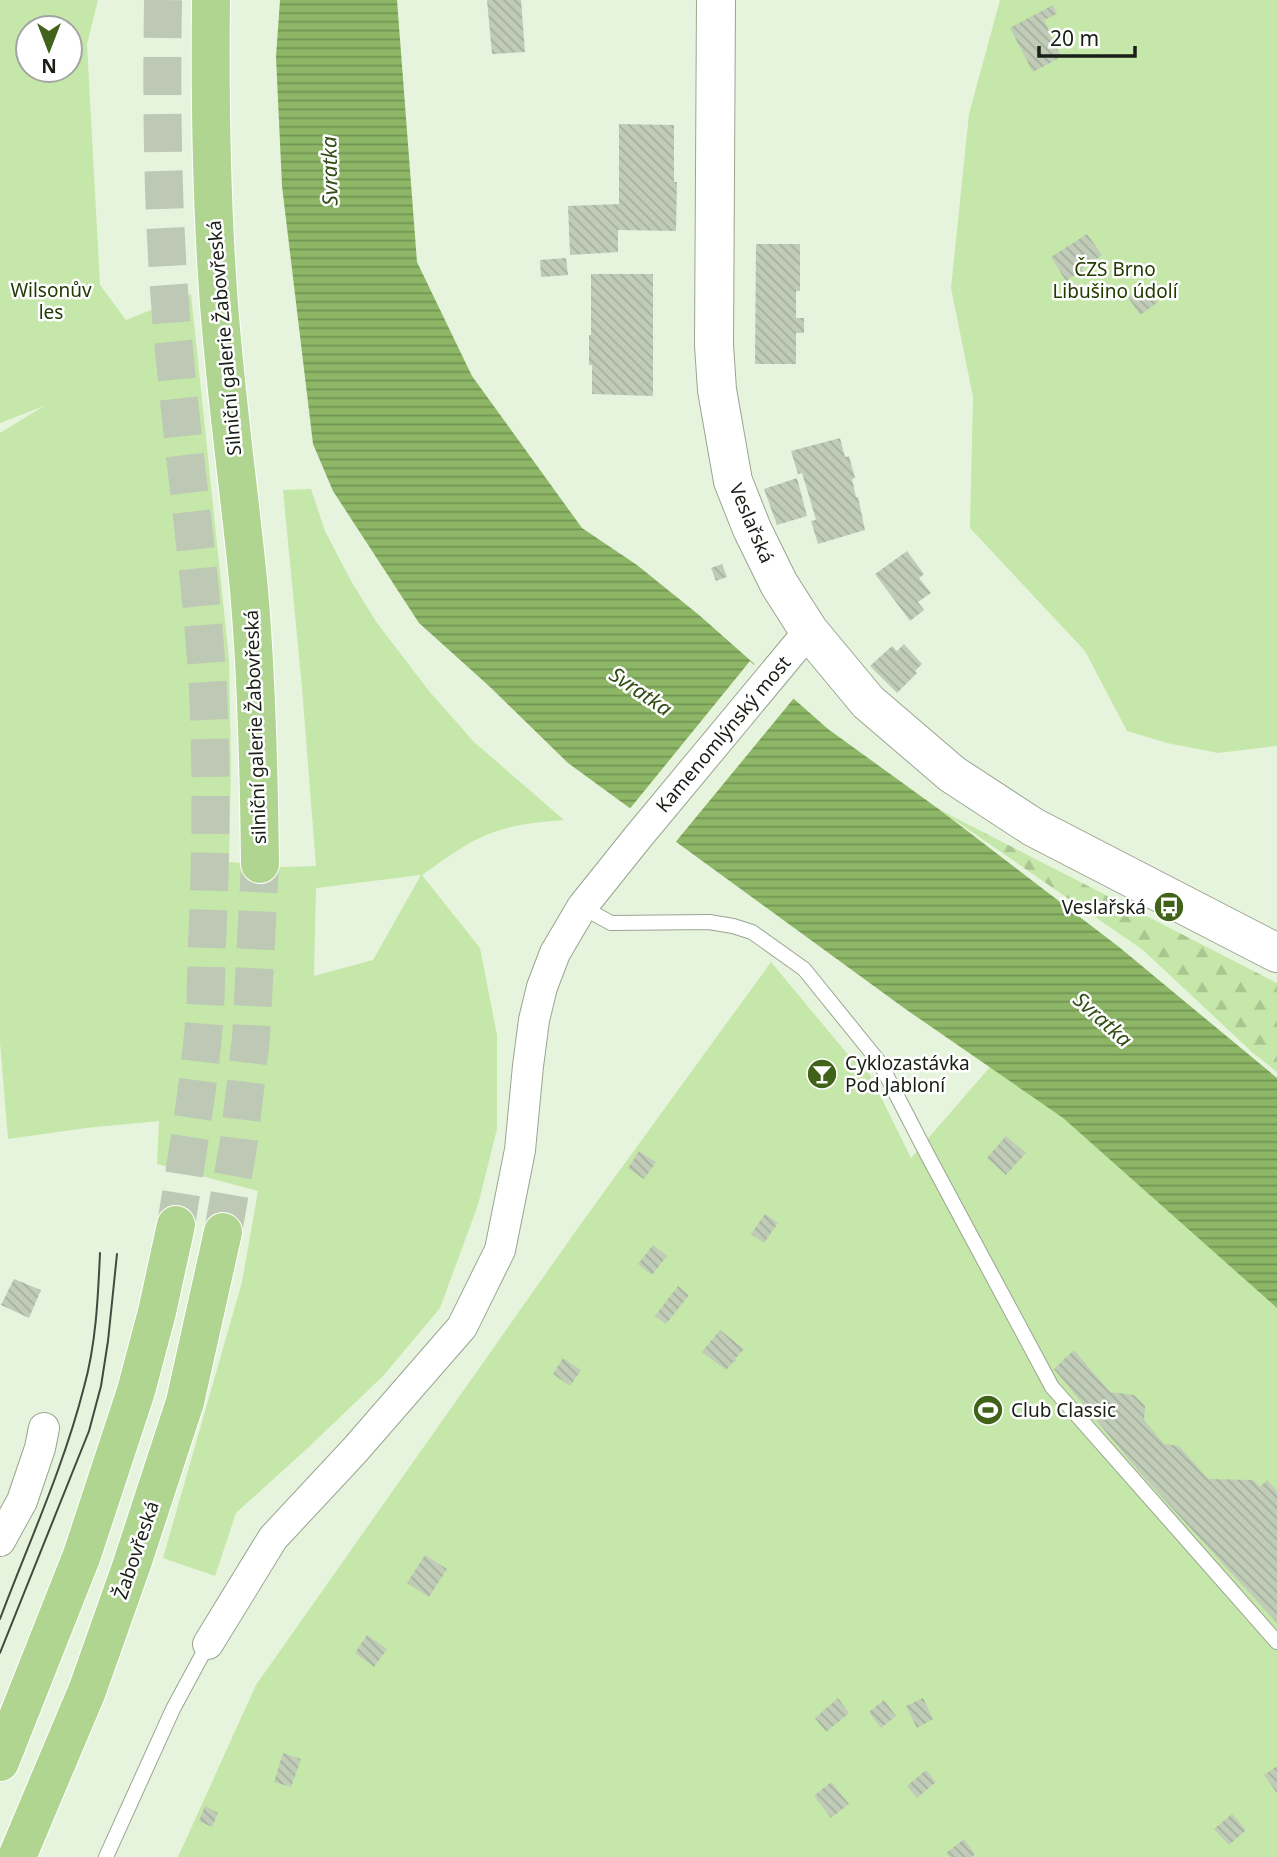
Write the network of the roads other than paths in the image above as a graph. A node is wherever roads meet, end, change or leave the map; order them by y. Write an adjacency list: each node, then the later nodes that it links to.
1 (211, 0): 3 (highway, Silniční galerie Žabovřeská)
2 (716, 0): 4 (street, Veslařská)
3 (249, 590): 5 (highway, silniční galerie Žabovřeská)
4 (809, 631): 6 (street, Kamenomlýnský most); 7 (street, Veslařská)
5 (260, 864)
6 (582, 907): 12 (lane); 13 (street, Kamenomlýnský most)
7 (1277, 953)
8 (176, 1225): 14 (highway)
9 (223, 1233): 15 (highway, Žabovřeská)
10 (44, 1428): 11 (street)
11 (0, 1541)
12 (1277, 1642)
13 (208, 1644): 16 (lane)
14 (0, 1762)
15 (17, 1857)
16 (106, 1857)

